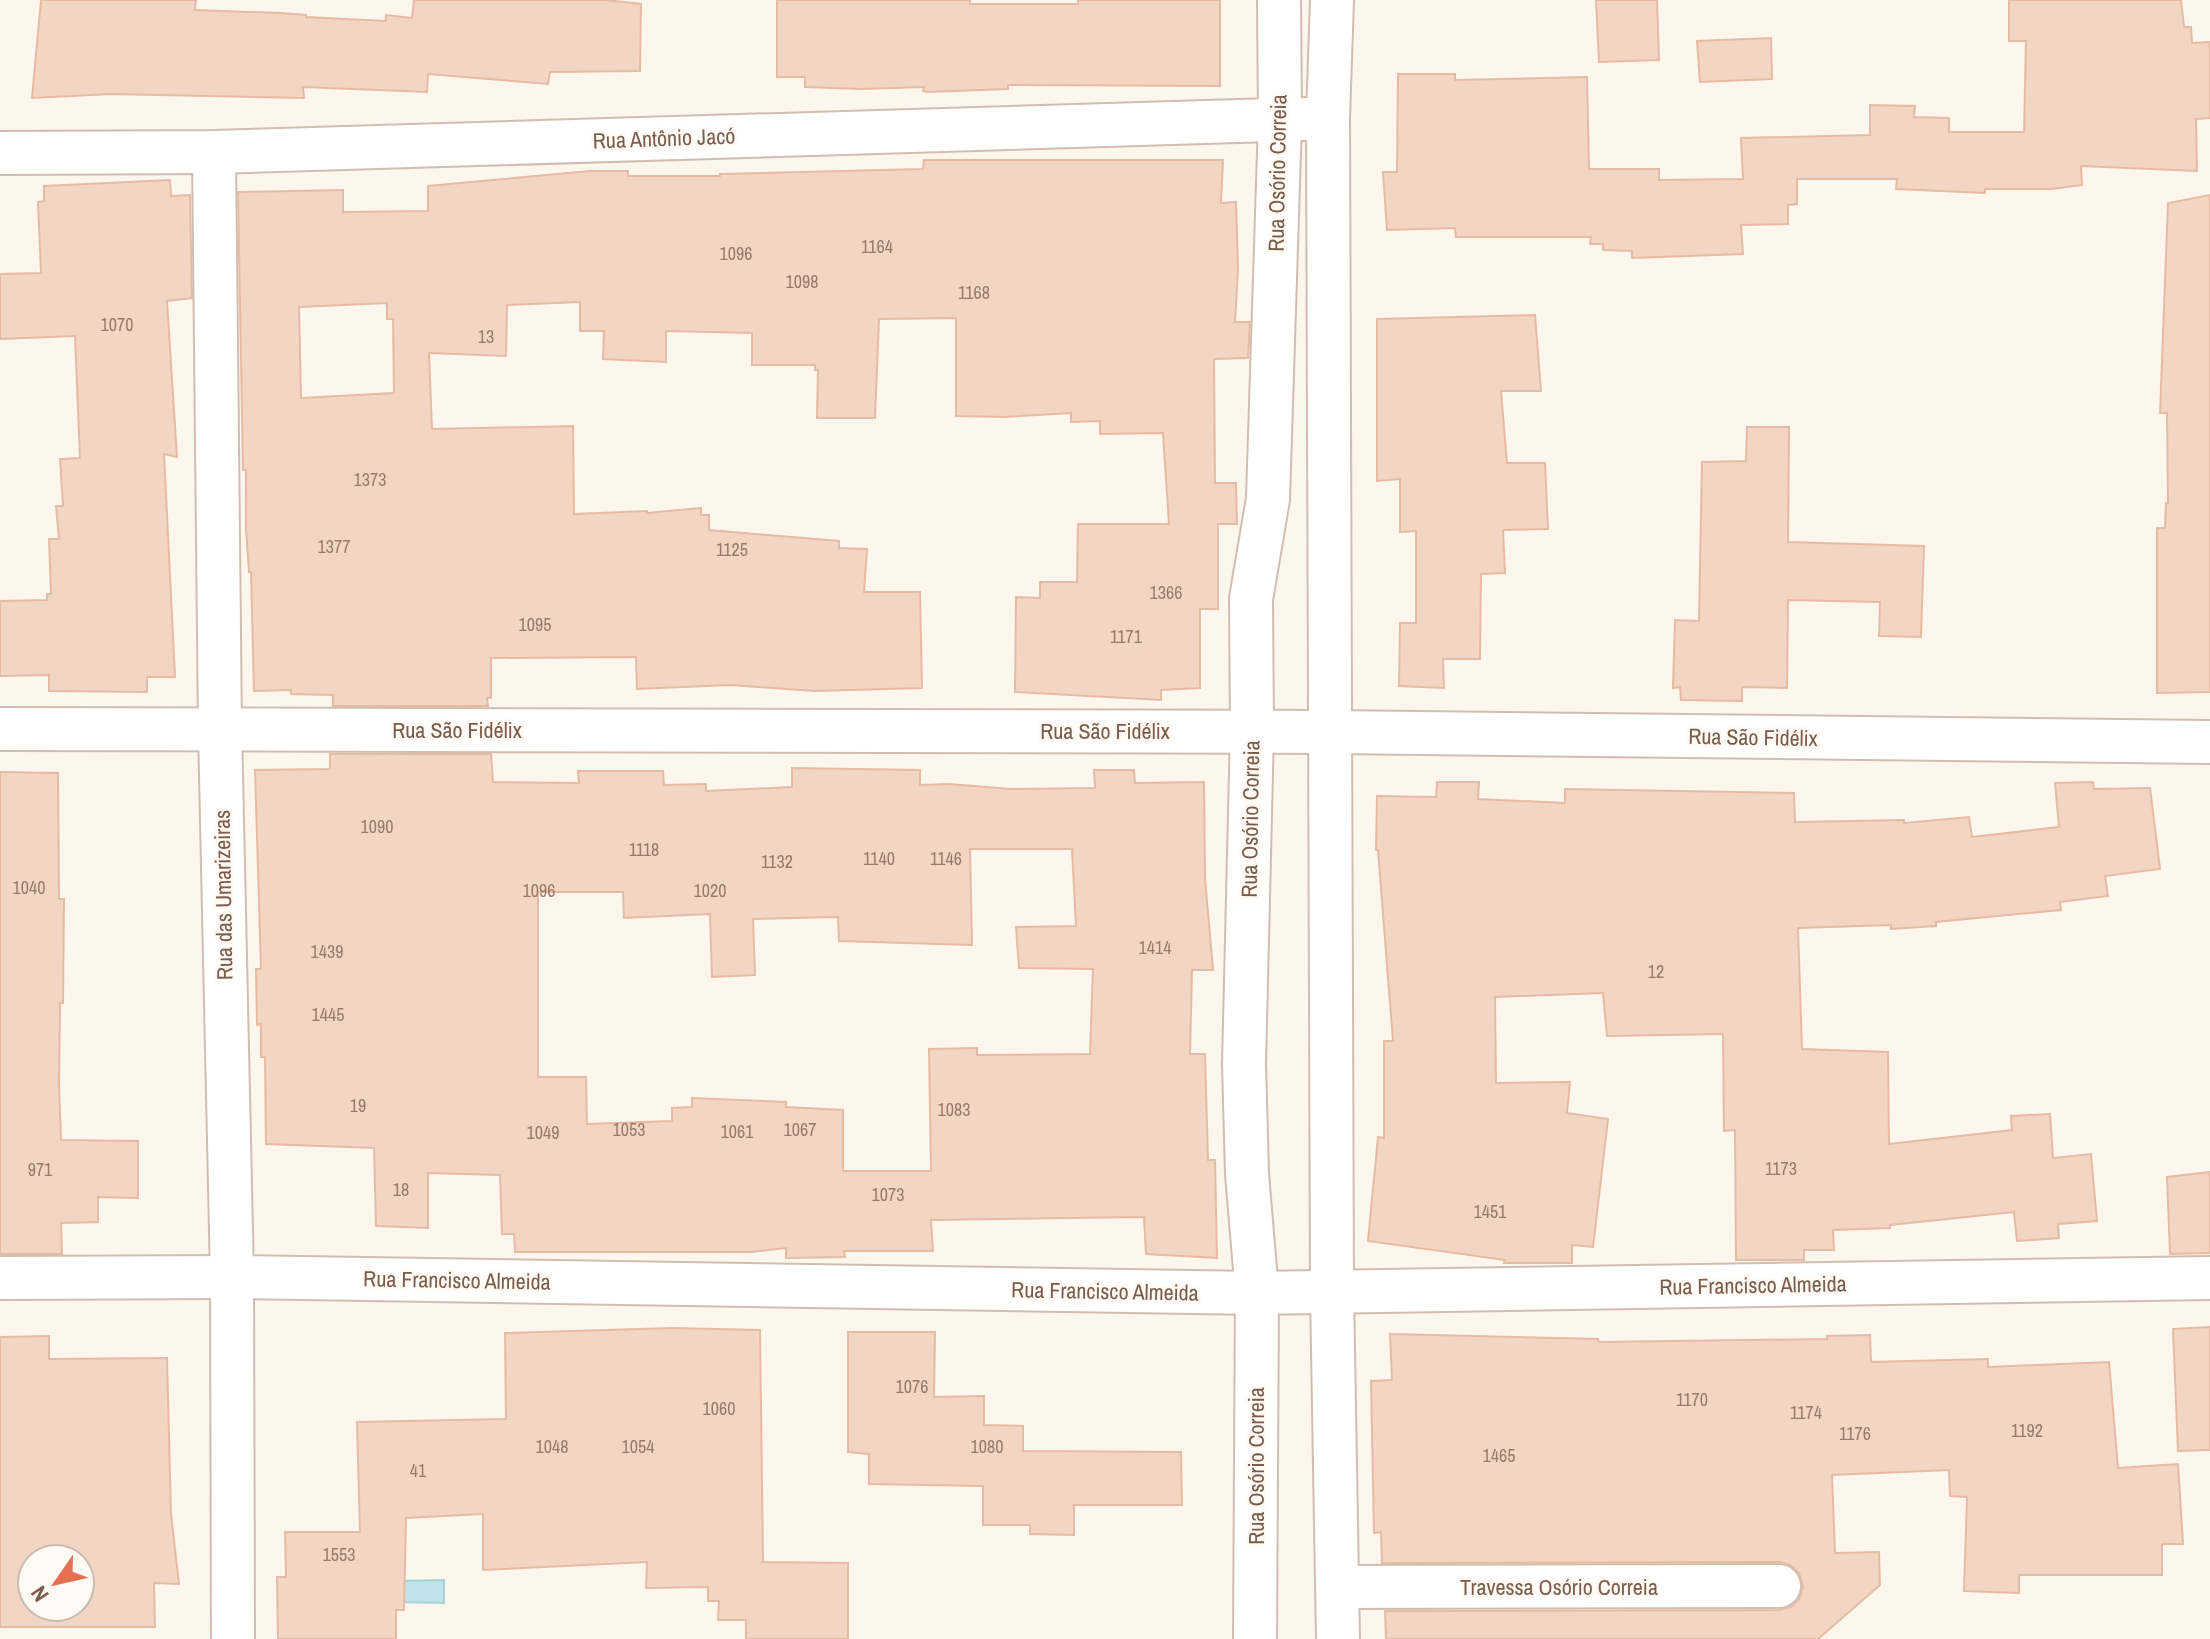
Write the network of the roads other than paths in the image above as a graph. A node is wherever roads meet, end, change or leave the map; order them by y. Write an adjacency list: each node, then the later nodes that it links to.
1 (1279, 0): 4 (street, Rua Osório Correia)
2 (1332, 0): 3 (street)
3 (1328, 118): 4 (street, Rua Antônio Jacó); 10 (street)
4 (1280, 120): 5 (street, Rua Antônio Jacó); 9 (street, Rua Osório Correia)
5 (214, 152): 6 (street, Rua Antônio Jacó); 8 (street, Rua das Umarizeiras)
6 (0, 153)
7 (0, 729): 8 (street, Rua São Fidélix)
8 (220, 729): 9 (street, Rua São Fidélix); 12 (street, Rua das Umarizeiras)
9 (1252, 731): 10 (street, Rua São Fidélix); 16 (street, Rua Osório Correia)
10 (1332, 732): 11 (street, Rua São Fidélix); 15 (street)
11 (2210, 742)
12 (232, 1277): 13 (street, Rua Francisco Almeida); 16 (street, Rua Francisco Almeida); 19 (street, Rua das Umarizeiras)
13 (0, 1278)
14 (2210, 1278): 15 (street, Rua Francisco Almeida)
15 (1332, 1292): 16 (street, Rua Francisco Almeida); 18 (street)
16 (1257, 1293): 20 (street, Rua Osório Correia)
17 (1779, 1586): 18 (street, Travessa Osório Correia)
18 (1338, 1587): 21 (street)
19 (233, 1639)
20 (1255, 1639)
21 (1338, 1639)

